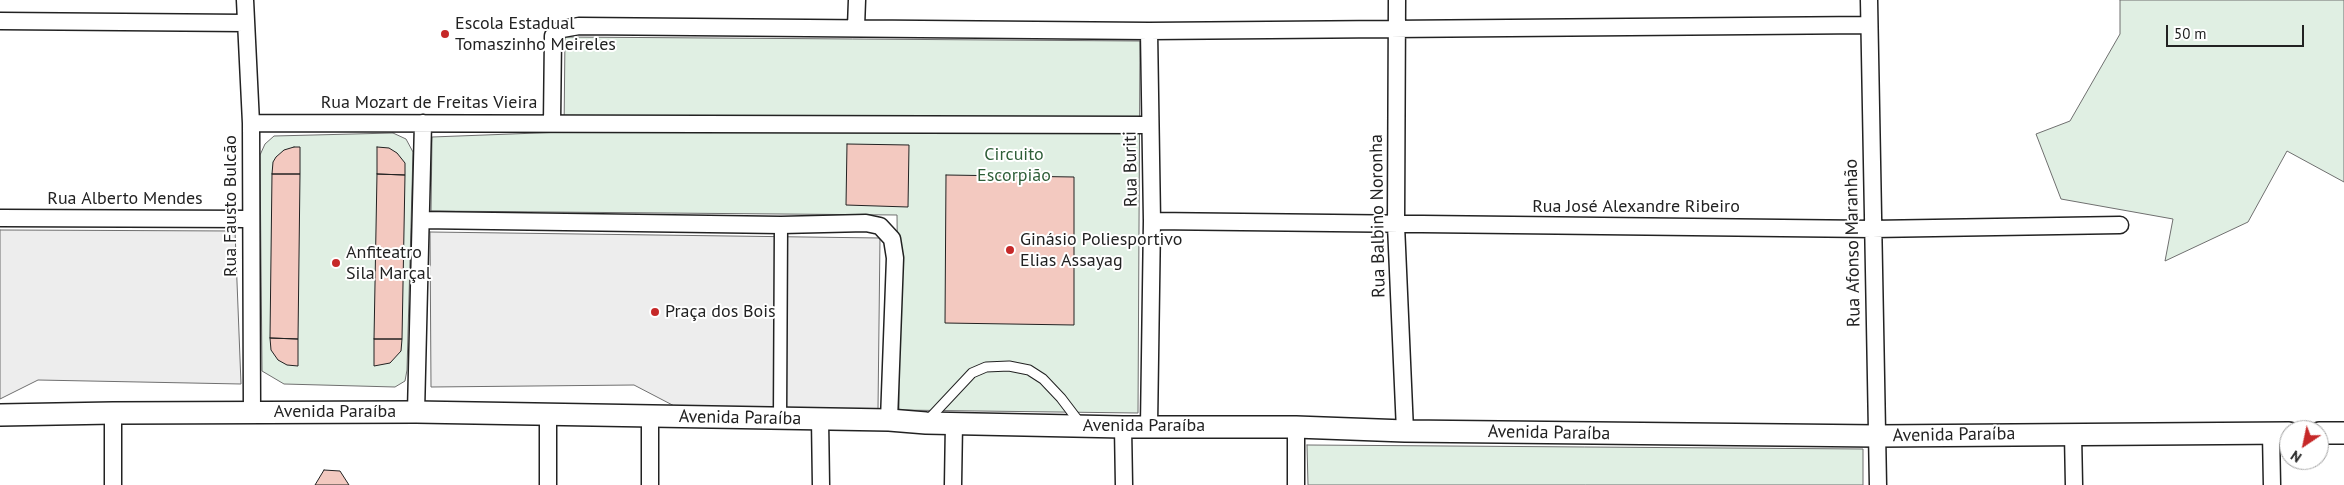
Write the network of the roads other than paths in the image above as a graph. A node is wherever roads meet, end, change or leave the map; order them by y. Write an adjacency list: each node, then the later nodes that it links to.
1 (245, 0): 6 (street, Rua Fausto Bulcão)
2 (856, 0): 8 (street)
3 (1397, 0): 9 (street, Rua Balbino Noronha)
4 (1869, 0): 7 (street, Rua Afonso Maranhão)
5 (0, 21): 6 (street)
6 (245, 23): 11 (street, Rua Fausto Bulcão)
7 (1869, 26): 9 (street, Rua Mozart de Freitas Vieira); 22 (street, Rua Afonso Maranhão)
8 (856, 27): 10 (street, Rua Mozart de Freitas Vieira); 13 (street, Rua Mozart de Freitas Vieira)
9 (1397, 30): 10 (street, Rua Mozart de Freitas Vieira); 21 (street, Rua Balbino Noronha)
10 (1149, 31): 14 (street, Rua Buriti)
11 (251, 122): 12 (street, Rua Mozart de Freitas Vieira); 16 (street, Rua Fausto Bulcão)
12 (422, 123): 13 (street, Rua Mozart de Freitas Vieira); 17 (street)
13 (552, 123): 14 (street)
14 (1150, 125): 18 (street, Rua Buriti)
15 (0, 218): 16 (street, Rua Alberto Mendes)
16 (250, 219): 23 (street, Rua Fausto Bulcão)
17 (422, 220): 20 (street); 24 (street)
18 (1152, 221): 21 (street, Rua José Alexandre Ribeiro); 35 (street, Rua Buriti)
19 (2120, 224): 22 (street, Rua José Alexandre Ribeiro)
20 (781, 225): 29 (street); 31 (street)
21 (1396, 225): 22 (street, Rua José Alexandre Ribeiro); 38 (street, Rua Balbino Noronha)
22 (1872, 229): 43 (street, Rua Afonso Maranhão)
23 (252, 412): 24 (street, Avenida Paraíba); 25 (street, Avenida Paraíba)
24 (416, 412): 27 (street, Avenida Paraíba)
25 (113, 413): 26 (street, Avenida Paraíba); 45 (street)
26 (0, 415)
27 (548, 415): 28 (street, Avenida Paraíba); 46 (street)
28 (650, 416): 29 (street, Avenida Paraíba); 47 (street)
29 (780, 418): 30 (street, Avenida Paraíba)
30 (820, 419): 31 (street, Avenida Paraíba); 48 (street)
31 (889, 420): 32 (street, Avenida Paraíba)
32 (926, 423): 33 (street, Avenida Paraíba); 34 (lane)
33 (954, 423): 34 (street, Avenida Paraíba); 49 (street)
34 (1082, 426): 36 (street, Avenida Paraíba)
35 (1149, 426): 36 (street, Avenida Paraíba); 37 (street, Avenida Paraíba)
36 (1123, 427): 50 (street)
37 (1296, 427): 38 (street, Avenida Paraíba); 51 (street)
38 (1405, 431): 43 (street, Avenida Paraíba)
39 (2279, 433): 42 (street, Avenida Paraíba)
40 (2329, 433): 41 (street)
41 (2344, 433)
42 (2073, 434): 43 (street, Avenida Paraíba); 53 (street)
43 (1878, 436): 52 (street, Rua Afonso Maranhão)
44 (2279, 440): 54 (street)
45 (113, 485)
46 (548, 485)
47 (650, 485)
48 (820, 485)
49 (953, 485)
50 (1124, 485)
51 (1296, 485)
52 (1878, 485)
53 (2074, 485)
54 (2272, 485)

